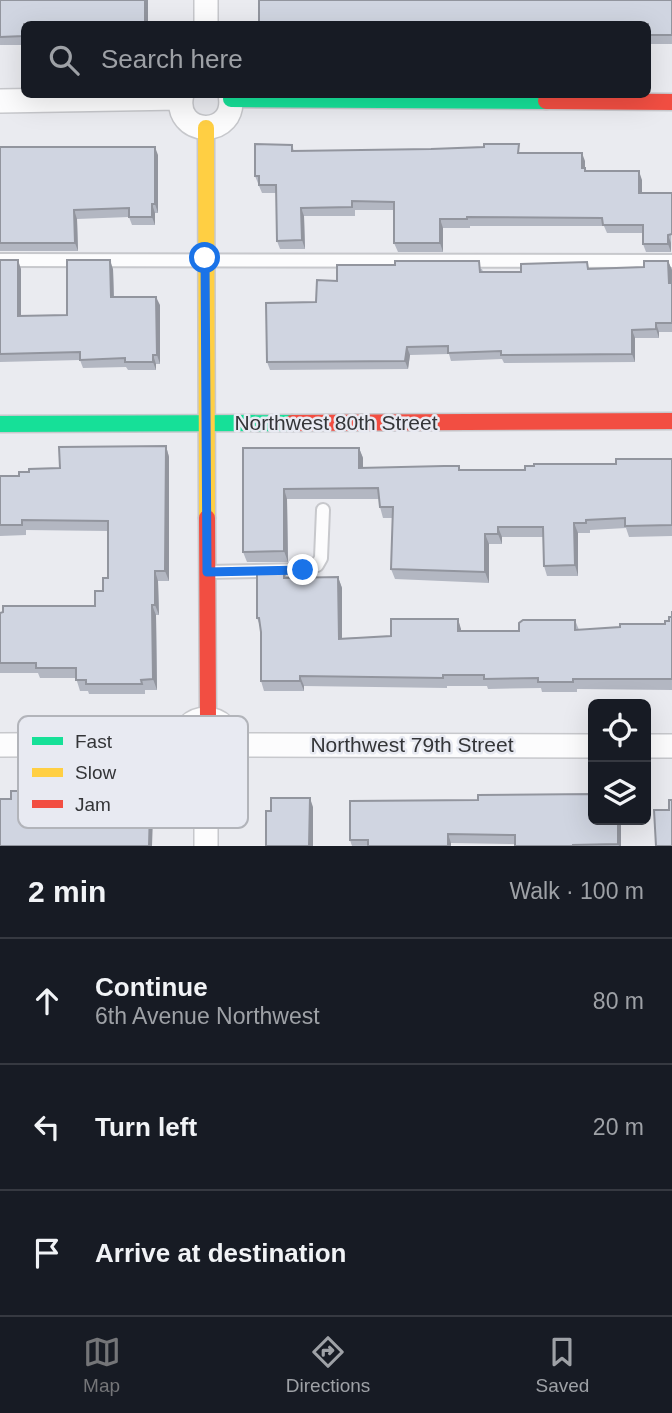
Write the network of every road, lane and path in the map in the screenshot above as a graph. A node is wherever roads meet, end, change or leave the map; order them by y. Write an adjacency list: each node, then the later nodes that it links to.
1 (205, 0): 2 (street)
2 (206, 21)
3 (109, 98): 7 (street)
4 (181, 98): 9 (street)
5 (230, 98): 9 (street)
6 (318, 98): 8 (street)
7 (0, 101)
8 (672, 102)
9 (206, 128): 10 (street)
10 (205, 258): 11 (lane); 12 (lane); 15 (street)
11 (0, 260)
12 (672, 261)
13 (672, 421): 15 (street, Northwest 80th Street)
14 (0, 424): 15 (street, Northwest 80th Street)
15 (206, 424): 17 (street)
16 (323, 510): 17 (lane)
17 (207, 572): 18 (street)
18 (208, 716)
19 (0, 745): 20 (street)
20 (18, 745)
21 (248, 745): 22 (street, Northwest 79th Street)
22 (588, 746)
23 (651, 746): 24 (street)
24 (672, 746)
25 (206, 828): 26 (street)
26 (206, 846)

